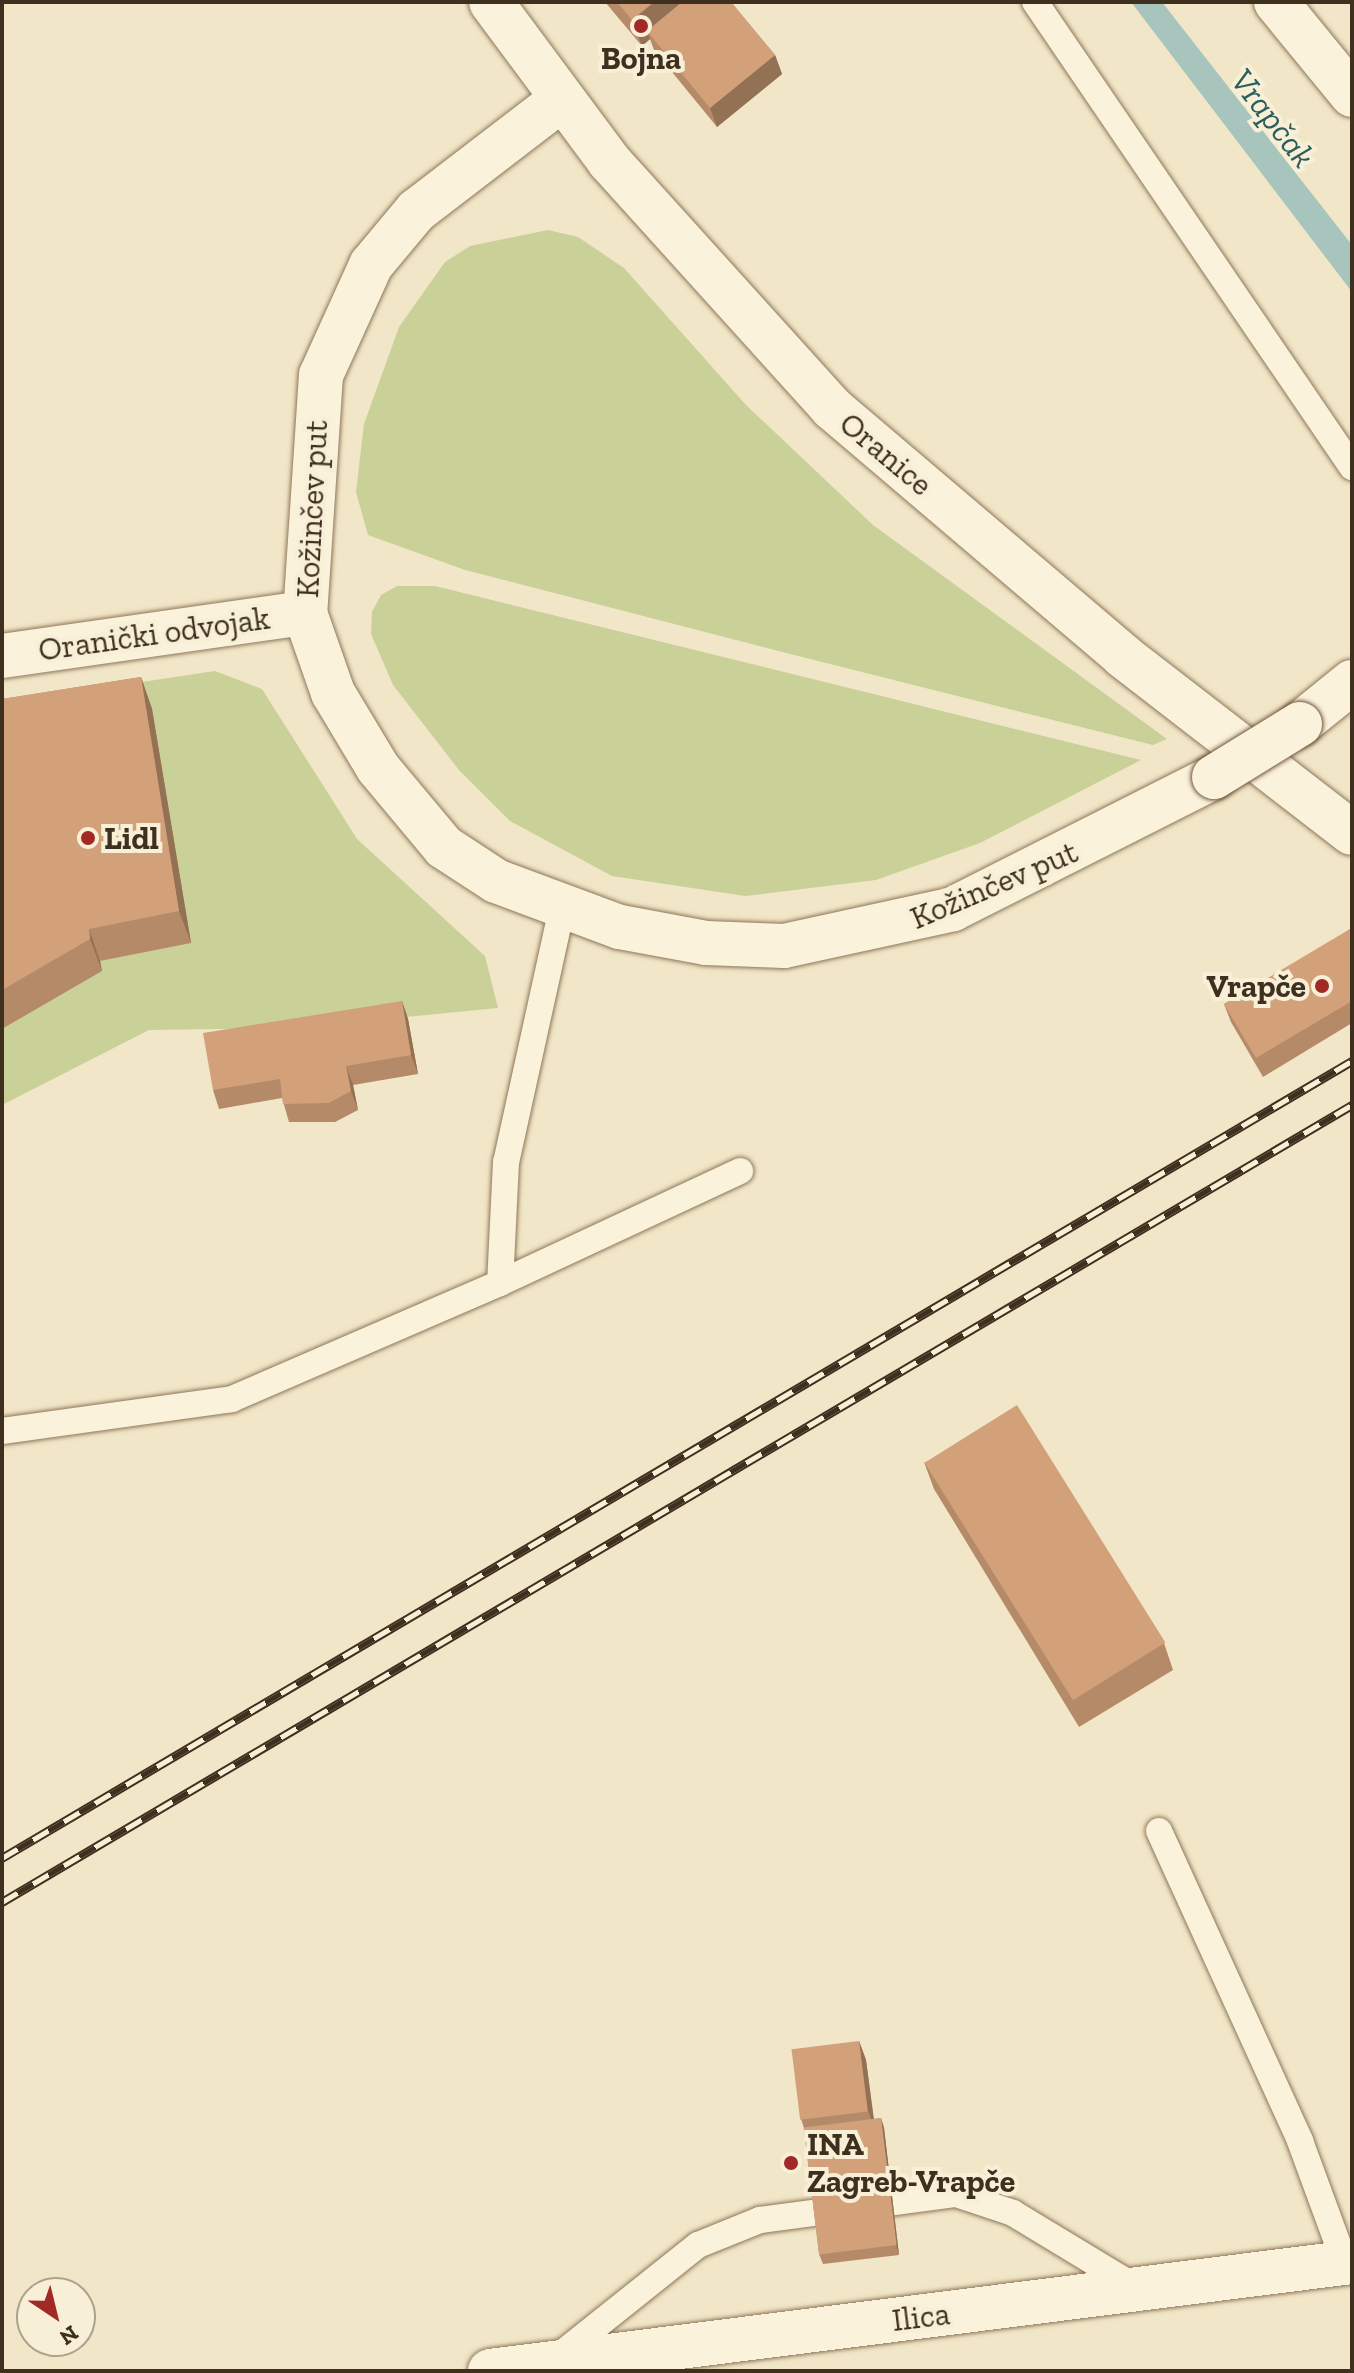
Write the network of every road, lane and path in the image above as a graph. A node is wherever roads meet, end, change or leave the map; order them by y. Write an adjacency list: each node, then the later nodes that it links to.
1 (491, 2): 5 (street, Oranice)
2 (1035, 2): 6 (lane)
3 (1276, 2): 4 (street)
4 (1352, 95)
5 (562, 99): 7 (street, Kožinčev put); 10 (street, Oranice)
6 (1352, 467)
7 (305, 613): 8 (street, Oranički odvojak); 11 (street, Kožinčev put)
8 (2, 656)
9 (1352, 682): 11 (street, Kožinčev put, bridge)
10 (1352, 833)
11 (562, 908): 13 (lane)
12 (740, 1171): 13 (lane)
13 (500, 1283): 14 (lane)
14 (2, 1431)
15 (1159, 1831): 16 (lane)
16 (1348, 2262): 17 (street, Ilica)
17 (1140, 2290): 18 (street, Ilica); 18 (lane)
18 (550, 2363): 19 (street, Ilica)
19 (490, 2371)

